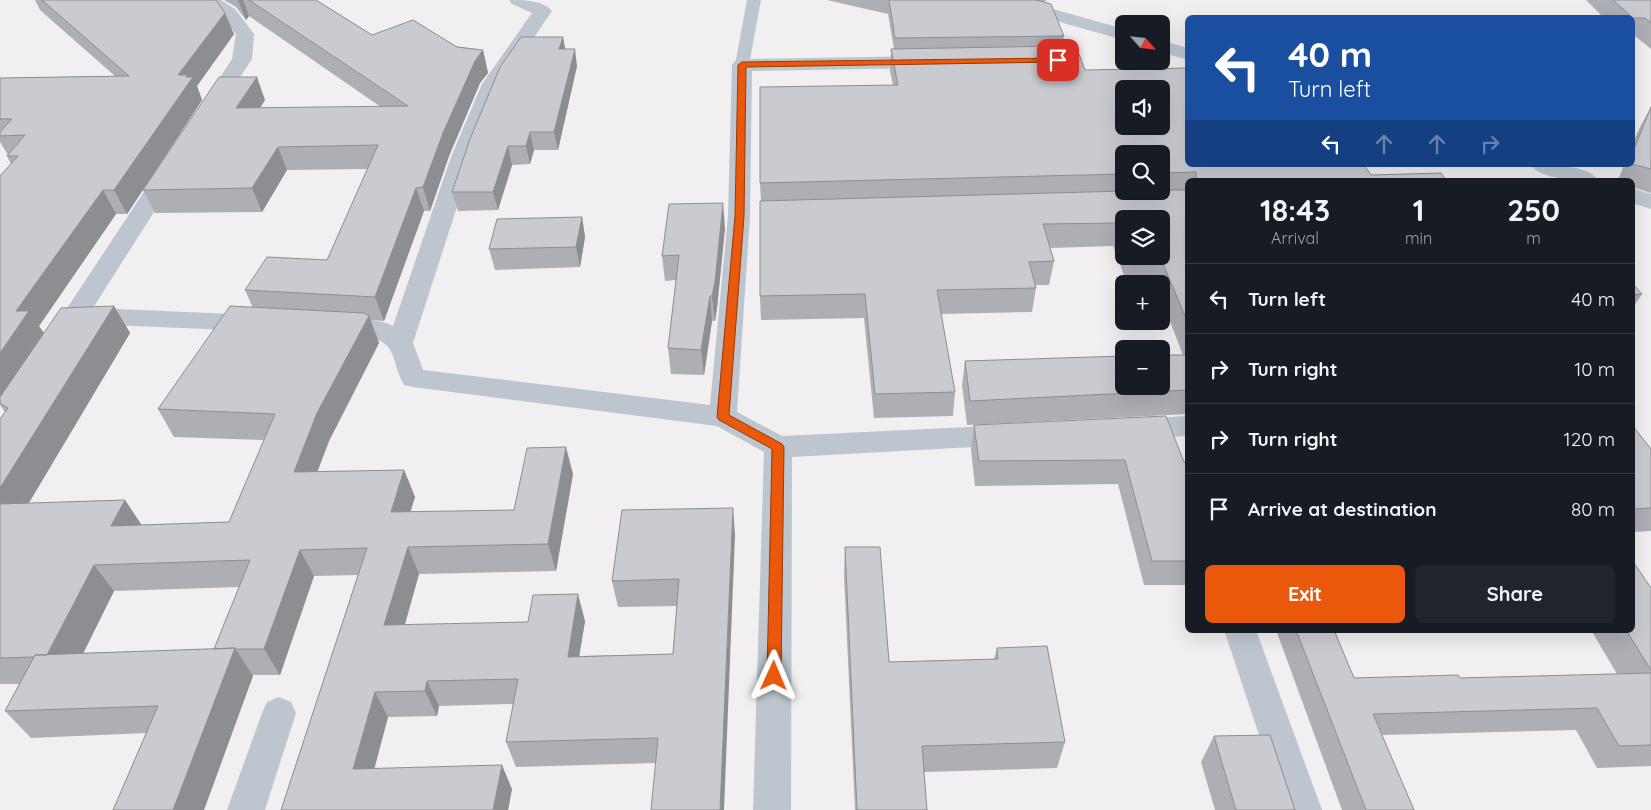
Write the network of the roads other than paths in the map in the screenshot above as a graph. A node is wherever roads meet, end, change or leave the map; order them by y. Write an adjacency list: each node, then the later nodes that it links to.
1 (210, 0): 10 (street)
2 (518, 0): 19 (street)
3 (754, 0): 9 (lane)
4 (1002, 0): 5 (street)
5 (1115, 32)
6 (1170, 49): 7 (street)
7 (1185, 53)
8 (949, 62): 9 (street)
9 (742, 65): 21 (street)
10 (198, 126)
11 (182, 151): 16 (street)
12 (1548, 167): 13 (street)
13 (1580, 178)
14 (1635, 196): 15 (street)
15 (1651, 202)
16 (75, 315): 17 (street); 20 (street)
17 (285, 325)
18 (314, 326): 19 (street)
19 (400, 343): 21 (street)
20 (54, 348)
21 (723, 417): 25 (street)
22 (1111, 430): 24 (street)
23 (1033, 434): 25 (street)
24 (1179, 435)
25 (778, 447): 29 (street)
26 (1241, 633): 30 (street)
27 (279, 713): 28 (street)
28 (246, 810)
29 (772, 810)
30 (1303, 810)

